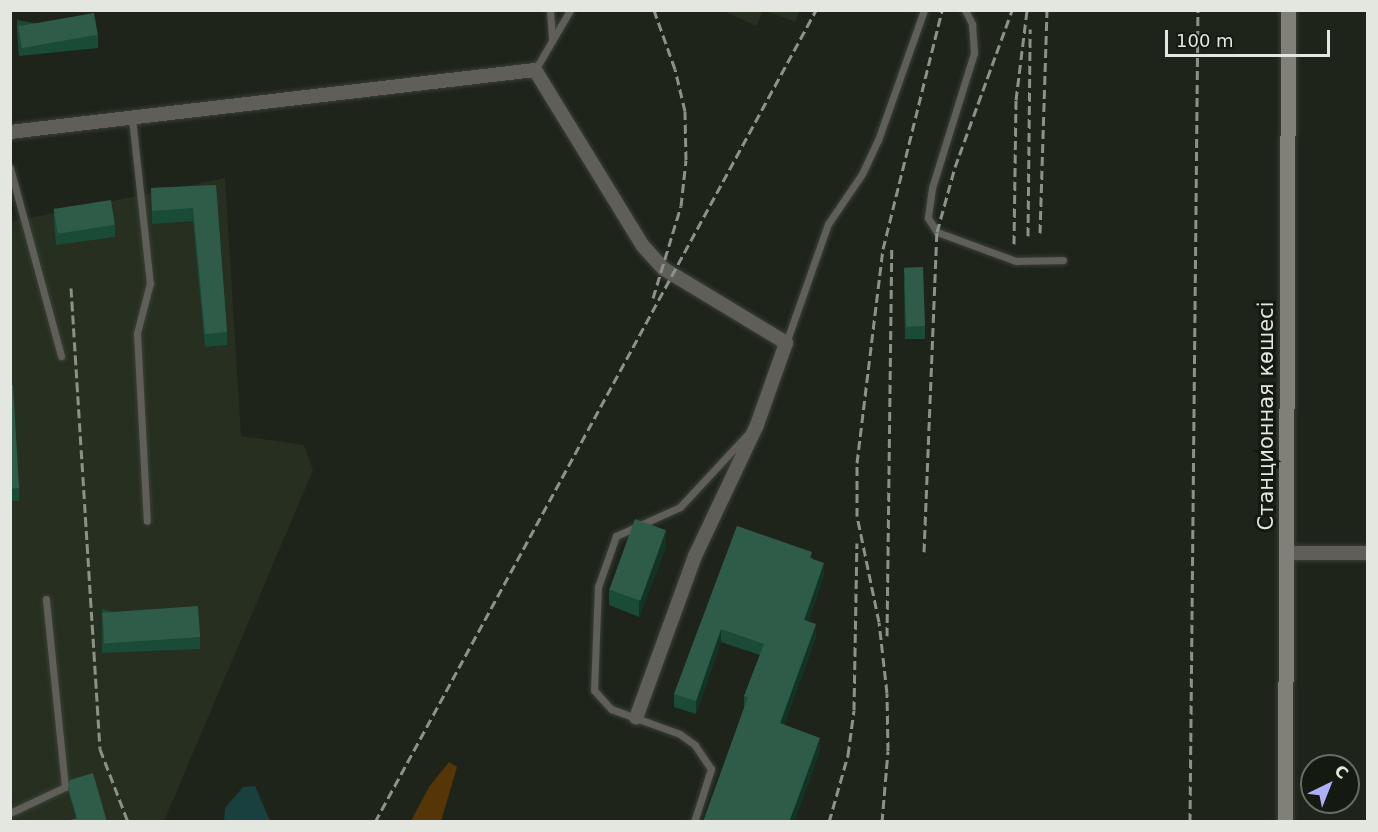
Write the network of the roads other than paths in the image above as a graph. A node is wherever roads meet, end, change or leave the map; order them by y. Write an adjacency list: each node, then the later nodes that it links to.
1 (550, 10): 6 (lane)
2 (570, 10): 6 (lane)
3 (924, 10): 12 (lane)
4 (964, 10): 11 (lane)
5 (1288, 10): 16 (street, Станционная көшесі)
6 (552, 41): 7 (lane)
7 (535, 70): 8 (street); 12 (street)
8 (132, 118): 9 (street); 15 (lane)
9 (10, 132)
10 (10, 168): 13 (lane)
11 (1063, 261)
12 (786, 343): 14 (street)
13 (61, 356)
14 (758, 424): 19 (street); 19 (lane)
15 (147, 520)
16 (1286, 553): 17 (street); 22 (street, Станционная көшесі)
17 (1368, 553)
18 (46, 599): 20 (lane)
19 (636, 718): 21 (lane)
20 (10, 813)
21 (693, 822)
22 (1285, 822)

